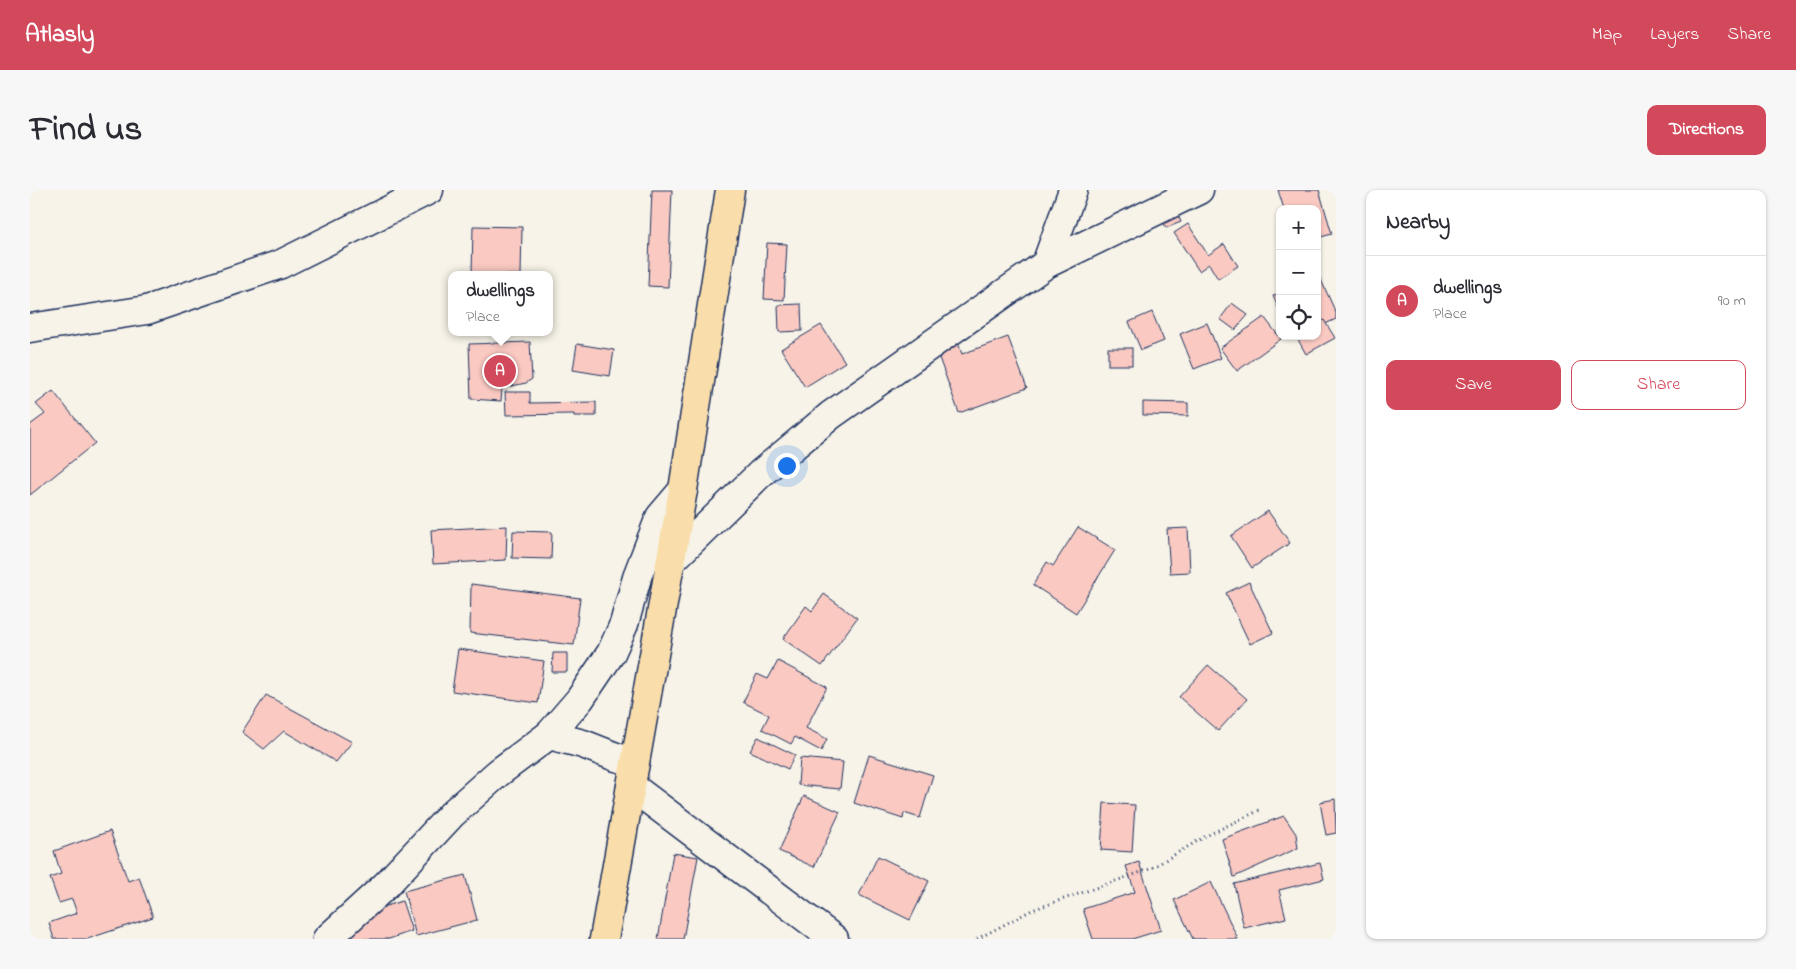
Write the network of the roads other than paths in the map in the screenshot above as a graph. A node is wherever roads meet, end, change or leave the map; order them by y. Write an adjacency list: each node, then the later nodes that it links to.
1 (429, 190): 6 (street)
2 (730, 190): 7 (main road)
3 (1074, 190): 5 (street)
4 (1199, 190): 5 (street)
5 (1046, 264): 8 (street)
6 (30, 328)
7 (683, 490): 8 (main road); 9 (street)
8 (668, 564): 10 (main road)
9 (549, 735): 10 (street); 11 (street)
10 (633, 774): 12 (main road); 13 (street)
11 (327, 939)
12 (604, 939)
13 (834, 939)

